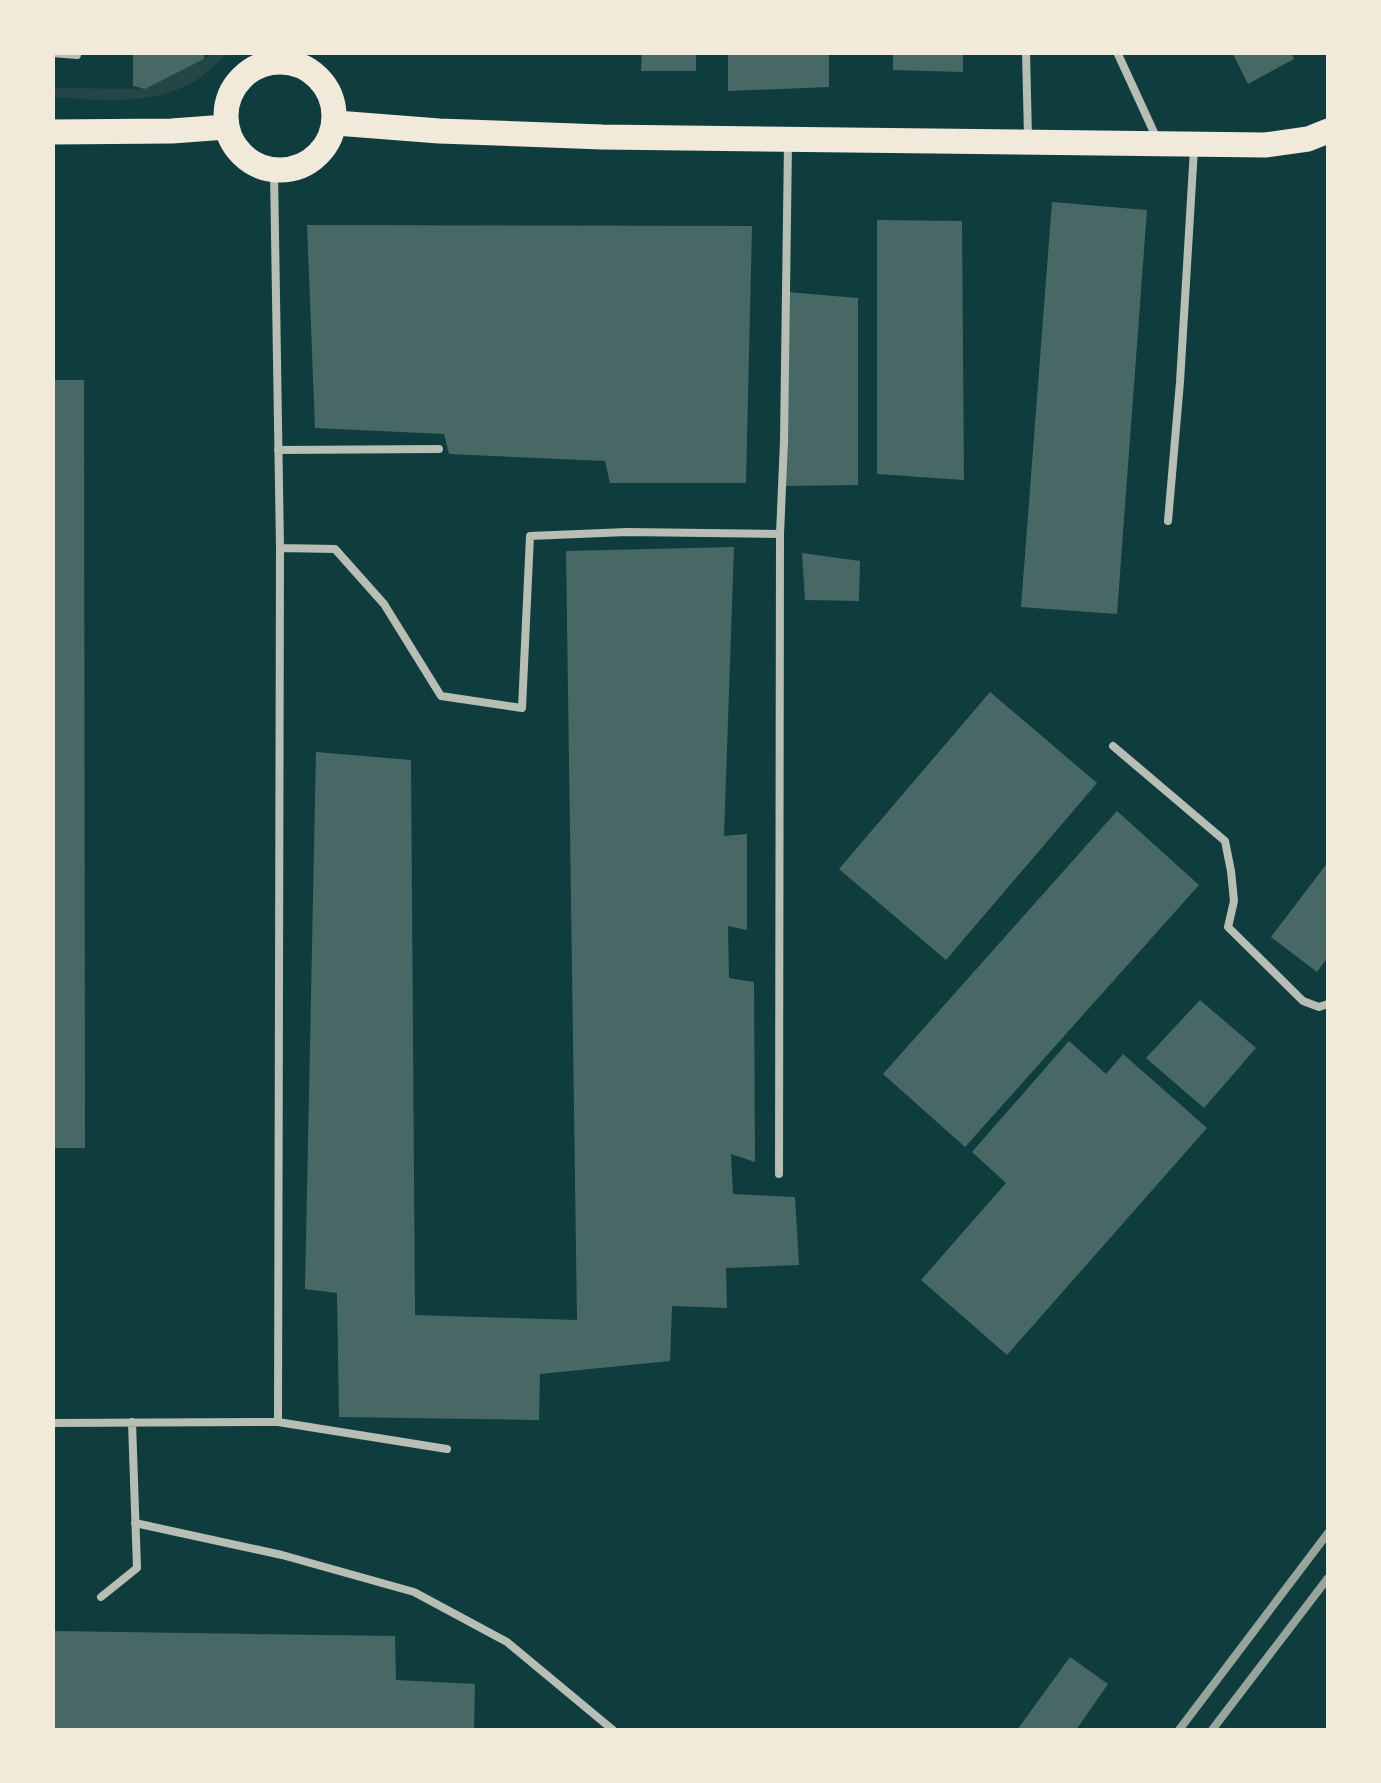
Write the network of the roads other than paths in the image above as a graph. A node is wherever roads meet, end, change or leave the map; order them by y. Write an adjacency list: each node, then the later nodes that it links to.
1 (1026, 52): 11 (lane)
2 (1118, 52): 12 (lane)
3 (52, 54): 4 (lane)
4 (77, 56)
5 (279, 57): 6 (main road); 7 (main road)
6 (336, 124): 10 (main road); 14 (main road)
7 (226, 127): 9 (main road); 14 (main road)
8 (1328, 131): 13 (main road)
9 (52, 132)
10 (788, 139): 11 (main road); 18 (lane)
11 (1028, 142): 12 (main road)
12 (1159, 144): 13 (main road)
13 (1194, 144): 17 (lane)
14 (274, 171): 16 (lane)
15 (439, 449): 16 (lane)
16 (278, 450): 19 (lane)
17 (1168, 521)
18 (780, 534): 19 (lane); 22 (lane)
19 (280, 548): 24 (lane)
20 (1113, 746): 21 (lane)
21 (1328, 1004)
22 (779, 1174)
23 (132, 1422): 24 (lane); 25 (lane); 27 (lane)
24 (278, 1422): 26 (lane)
25 (52, 1423)
26 (448, 1449)
27 (136, 1523): 28 (lane); 29 (lane)
28 (101, 1597)
29 (613, 1730)

